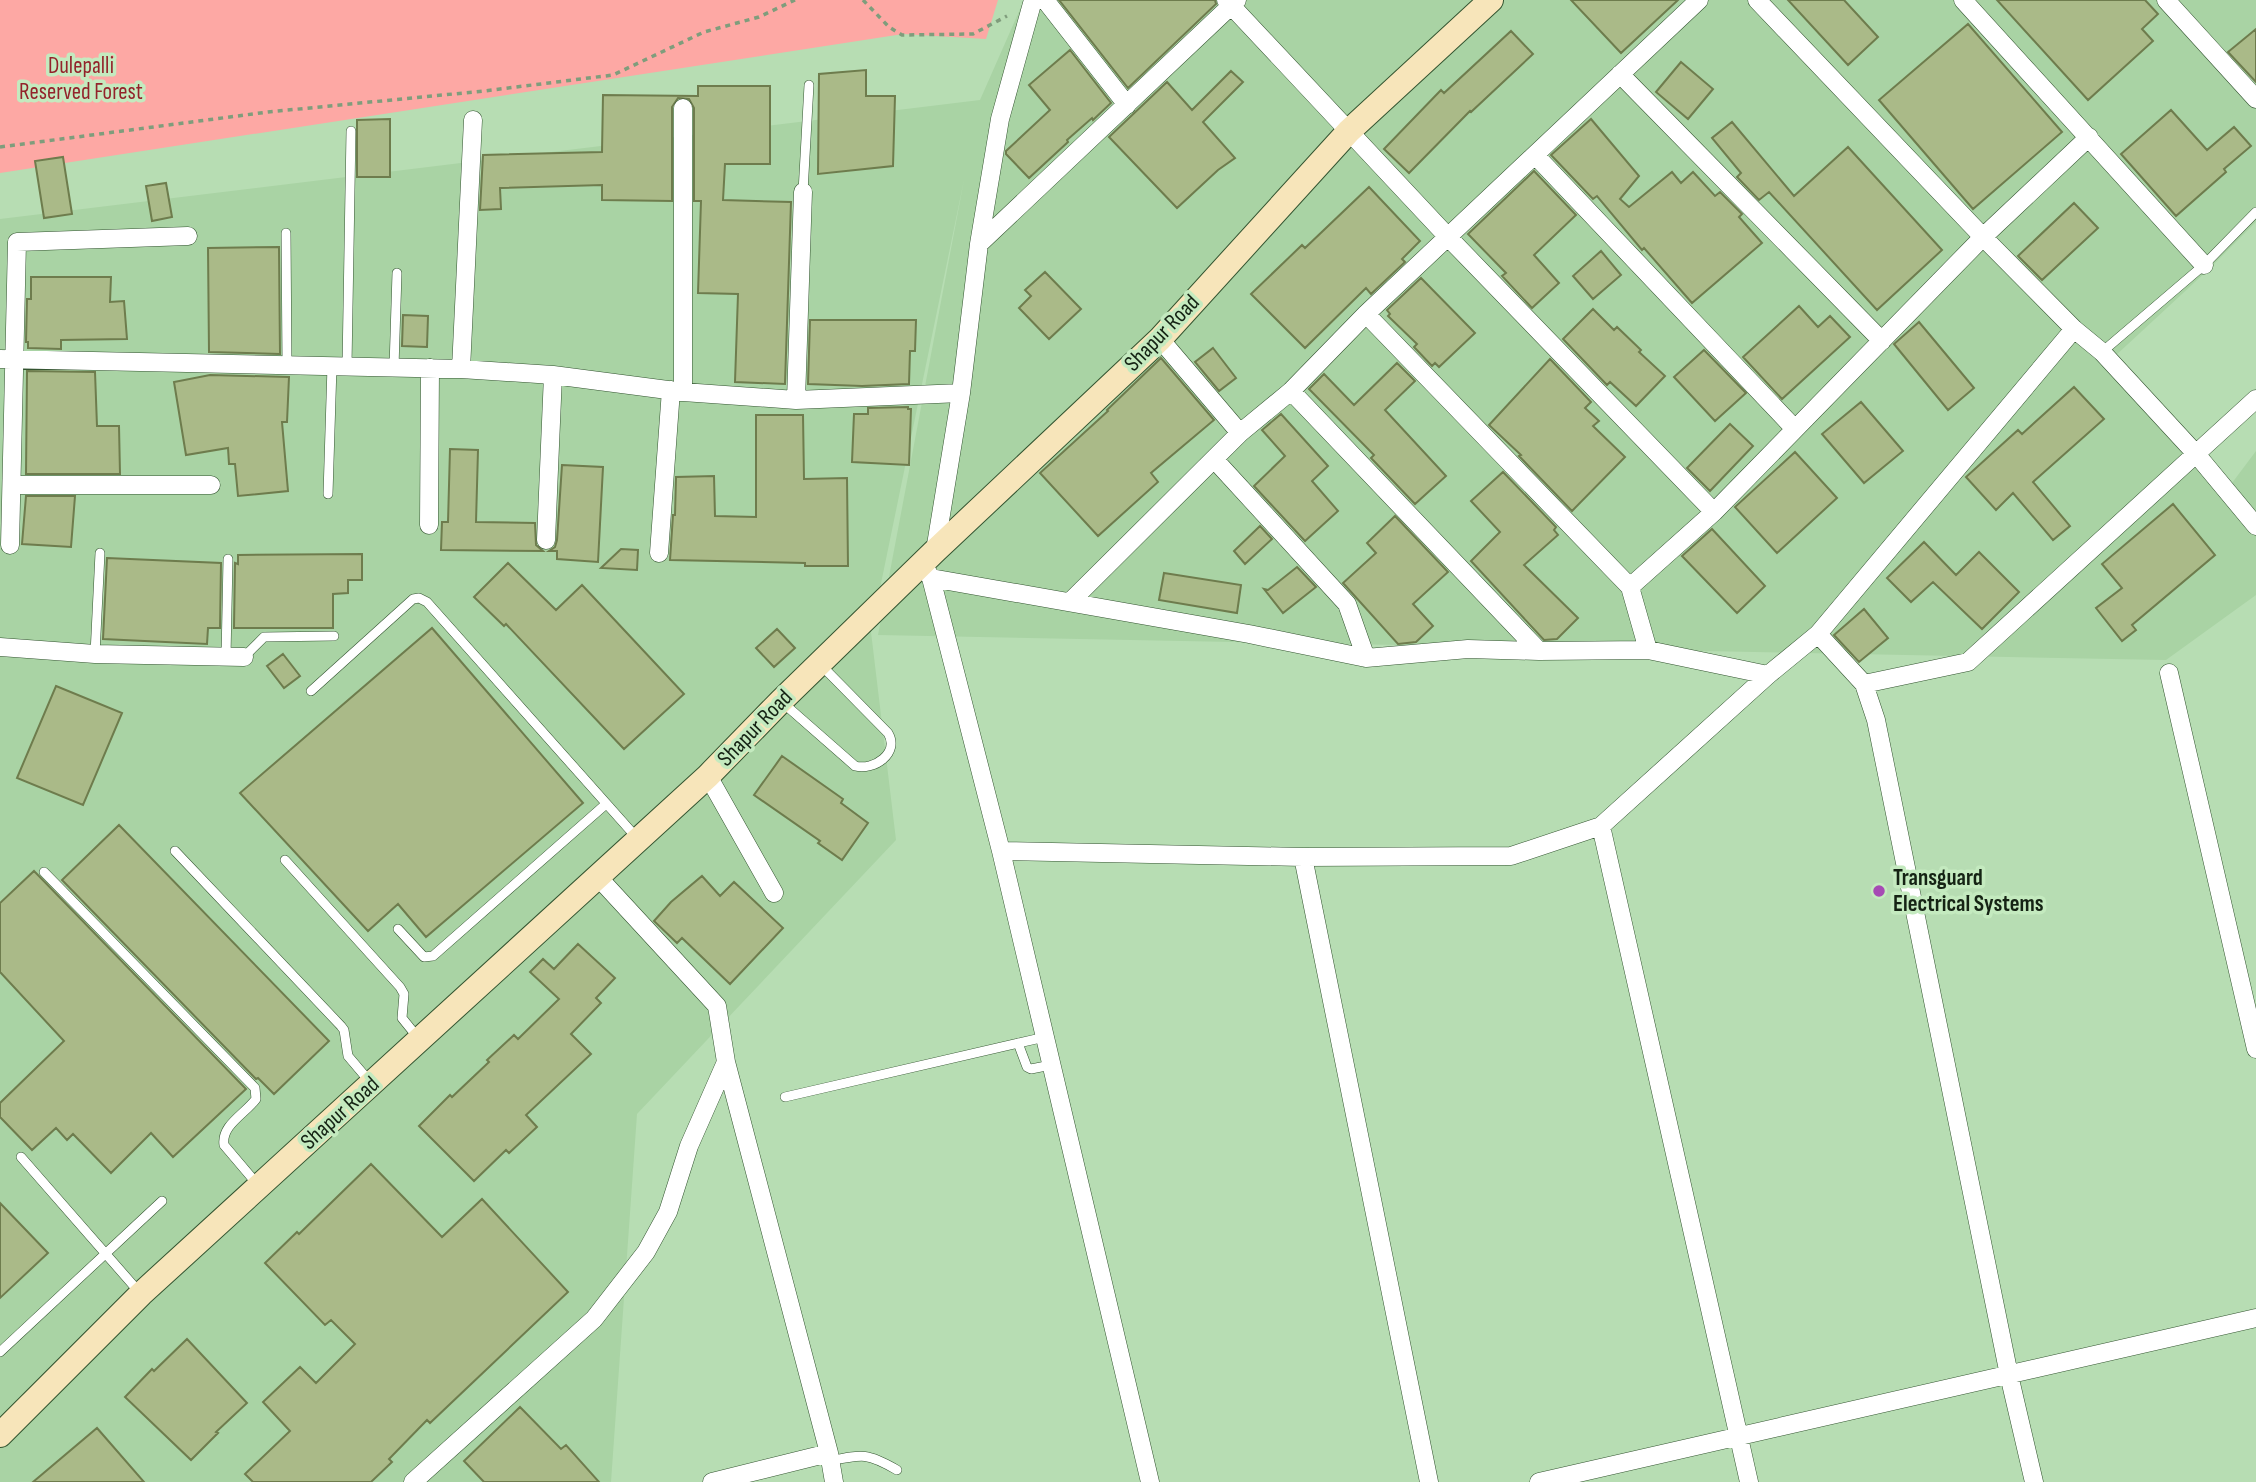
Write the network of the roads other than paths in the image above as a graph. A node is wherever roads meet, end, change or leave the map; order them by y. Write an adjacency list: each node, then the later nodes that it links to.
1 (1032, 0): 25 (street)
2 (1045, 0): 12 (street)
3 (1491, 0): 16 (street, Shapur Road)
4 (1699, 0): 9 (street)
5 (1757, 0): 24 (street)
6 (1963, 0): 17 (street)
7 (2166, 0): 11 (street)
8 (1231, 2): 12 (street); 16 (street)
9 (1620, 74): 18 (street); 31 (street)
10 (808, 85): 19 (lane)
11 (2256, 99)
12 (1127, 105): 25 (street)
13 (683, 108): 40 (street)
14 (473, 120): 38 (street)
15 (351, 131): 35 (lane)
16 (1349, 131): 23 (street); 30 (street, Shapur Road)
17 (2089, 137): 24 (street); 26 (street)
18 (1535, 155): 23 (street); 45 (street)
19 (803, 192): 44 (street)
20 (2256, 212): 26 (lane)
21 (286, 233): 34 (lane)
22 (188, 236): 33 (street)
23 (1448, 237): 28 (street); 52 (street)
24 (1983, 237): 29 (street); 31 (street)
25 (979, 244): 42 (street)
26 (2204, 265): 32 (lane)
27 (397, 274): 36 (lane)
28 (1366, 314): 41 (street); 61 (street)
29 (2074, 329): 32 (street); 63 (street)
30 (1160, 339): 46 (street); 60 (street, Shapur Road)
31 (1882, 341): 45 (street)
32 (2102, 352): 47 (street)
33 (8, 360): 34 (street); 49 (street)
34 (287, 365): 35 (street)
35 (339, 366): 36 (street); 51 (lane)
36 (394, 367): 37 (street)
37 (430, 368): 38 (street); 53 (street)
38 (461, 369): 39 (street)
39 (552, 375): 40 (street); 55 (street)
40 (677, 391): 44 (street); 58 (street)
41 (1291, 391): 46 (street); 67 (street)
42 (961, 393): 44 (street); 60 (street)
43 (2256, 399): 47 (street)
44 (796, 400)
45 (1795, 429): 52 (street)
46 (1240, 433): 48 (street)
47 (2197, 455): 54 (street); 74 (street)
48 (1214, 459): 62 (street); 70 (street)
49 (13, 485): 50 (street); 56 (street)
50 (211, 485)
51 (327, 495)
52 (1714, 512): 61 (street)
53 (429, 526)
54 (2256, 526)
55 (546, 540)
56 (10, 545)
57 (100, 552): 68 (lane)
58 (659, 553)
59 (228, 559): 69 (lane)
60 (929, 564): 62 (street); 71 (street, Shapur Road); 81 (street)
61 (1630, 587): 66 (street)
62 (1070, 602): 70 (street)
63 (1818, 634): 73 (street); 74 (street)
64 (334, 636): 69 (lane)
65 (0, 647): 68 (street)
66 (1648, 650): 67 (street); 73 (street)
67 (1539, 651): 70 (street)
68 (95, 654): 69 (street)
69 (235, 657)
70 (1366, 659)
71 (819, 664): 76 (street, Shapur Road); 76 (lane)
72 (2169, 673): 92 (street)
73 (1768, 675): 79 (street)
74 (1864, 684): 104 (street)
75 (310, 691): 78 (lane)
76 (780, 701): 77 (street, Shapur Road)
77 (708, 776): 80 (street, Shapur Road); 87 (street)
78 (606, 804): 80 (lane); 88 (lane)
79 (1601, 826): 83 (street); 106 (street)
80 (638, 840): 86 (street, Shapur Road)
81 (1001, 851): 83 (street); 89 (street)
82 (175, 852): 95 (lane)
83 (1303, 857): 113 (street)
84 (285, 860): 90 (lane)
85 (44, 872): 98 (lane)
86 (598, 877): 90 (street, Shapur Road); 93 (street)
87 (774, 892)
88 (398, 929)
89 (1045, 1037): 91 (lane); 94 (street)
90 (420, 1040): 95 (street, Shapur Road)
91 (1018, 1043): 94 (lane); 96 (lane)
92 (2256, 1049)
93 (726, 1062): 107 (street); 109 (street)
94 (1051, 1065): 112 (street)
95 (372, 1084): 98 (street, Shapur Road)
96 (785, 1097)
97 (21, 1157): 100 (lane)
98 (259, 1186): 101 (street, Shapur Road)
99 (162, 1201): 100 (lane)
100 (106, 1253): 101 (lane); 103 (lane)
101 (141, 1294): 105 (street, Shapur Road)
102 (2256, 1318): 104 (street)
103 (0, 1352)
104 (2009, 1375): 106 (street); 116 (street)
105 (0, 1435)
106 (1738, 1436): 114 (street); 115 (street)
107 (830, 1457): 108 (lane); 110 (street); 111 (street)
108 (897, 1470)
109 (413, 1482)
110 (712, 1482)
111 (834, 1482)
112 (1150, 1482)
113 (1429, 1482)
114 (1539, 1482)
115 (1749, 1482)
116 (2034, 1482)

